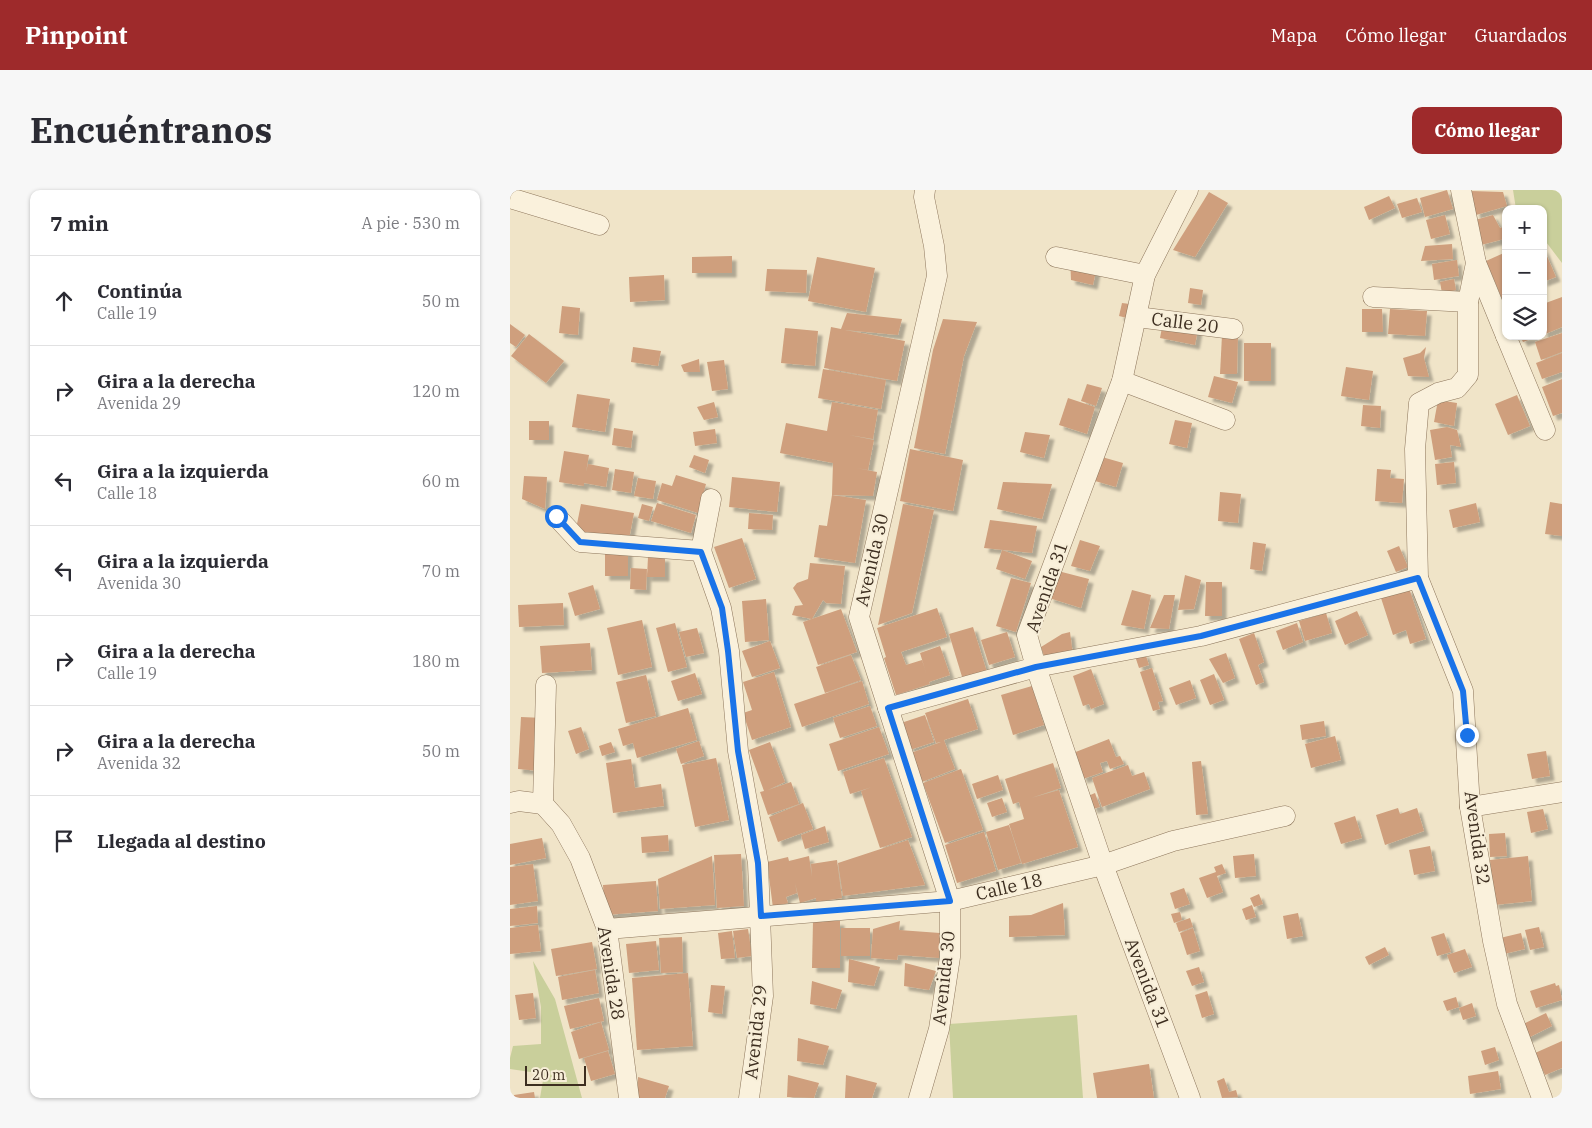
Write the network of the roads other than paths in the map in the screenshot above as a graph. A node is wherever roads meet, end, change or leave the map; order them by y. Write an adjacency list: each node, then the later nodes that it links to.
1 (925, 190): 24 (street, Avenida 30)
2 (1188, 190): 8 (street, Avenida 31)
3 (1461, 190): 7 (street)
4 (510, 198): 5 (street)
5 (599, 225)
6 (1056, 258): 8 (street)
7 (1476, 263): 10 (street); 12 (street)
8 (1145, 275): 11 (street, Avenida 31)
9 (1373, 297): 10 (street)
10 (1468, 302): 21 (street)
11 (1137, 317): 13 (street, Calle 20); 15 (street, Avenida 31)
12 (1502, 326)
13 (1233, 329)
14 (1508, 340): 17 (street)
15 (1122, 380): 16 (street); 22 (street, Avenida 31)
16 (1225, 420)
17 (1545, 430)
18 (711, 499): 20 (street)
19 (556, 516): 20 (street)
20 (701, 552): 32 (street, Avenida 29)
21 (1418, 578): 22 (street); 28 (street, Avenida 32)
22 (1036, 667): 24 (street); 30 (street, Avenida 31)
23 (546, 684): 27 (street)
24 (888, 708): 31 (street, Avenida 30)
25 (1562, 792): 28 (street)
26 (510, 804): 27 (street)
27 (543, 804): 33 (street, Avenida 28)
28 (1470, 807): 38 (street, Avenida 32)
29 (1285, 816): 30 (street, Calle 18)
30 (1103, 865): 31 (street, Calle 18); 37 (street, Avenida 31)
31 (950, 901): 32 (street, Calle 18); 36 (street, Avenida 30)
32 (761, 916): 33 (street, Calle 18); 35 (street, Avenida 29)
33 (607, 929): 34 (street, Avenida 28)
34 (629, 1098)
35 (749, 1098)
36 (919, 1098)
37 (1190, 1098)
38 (1542, 1098)

